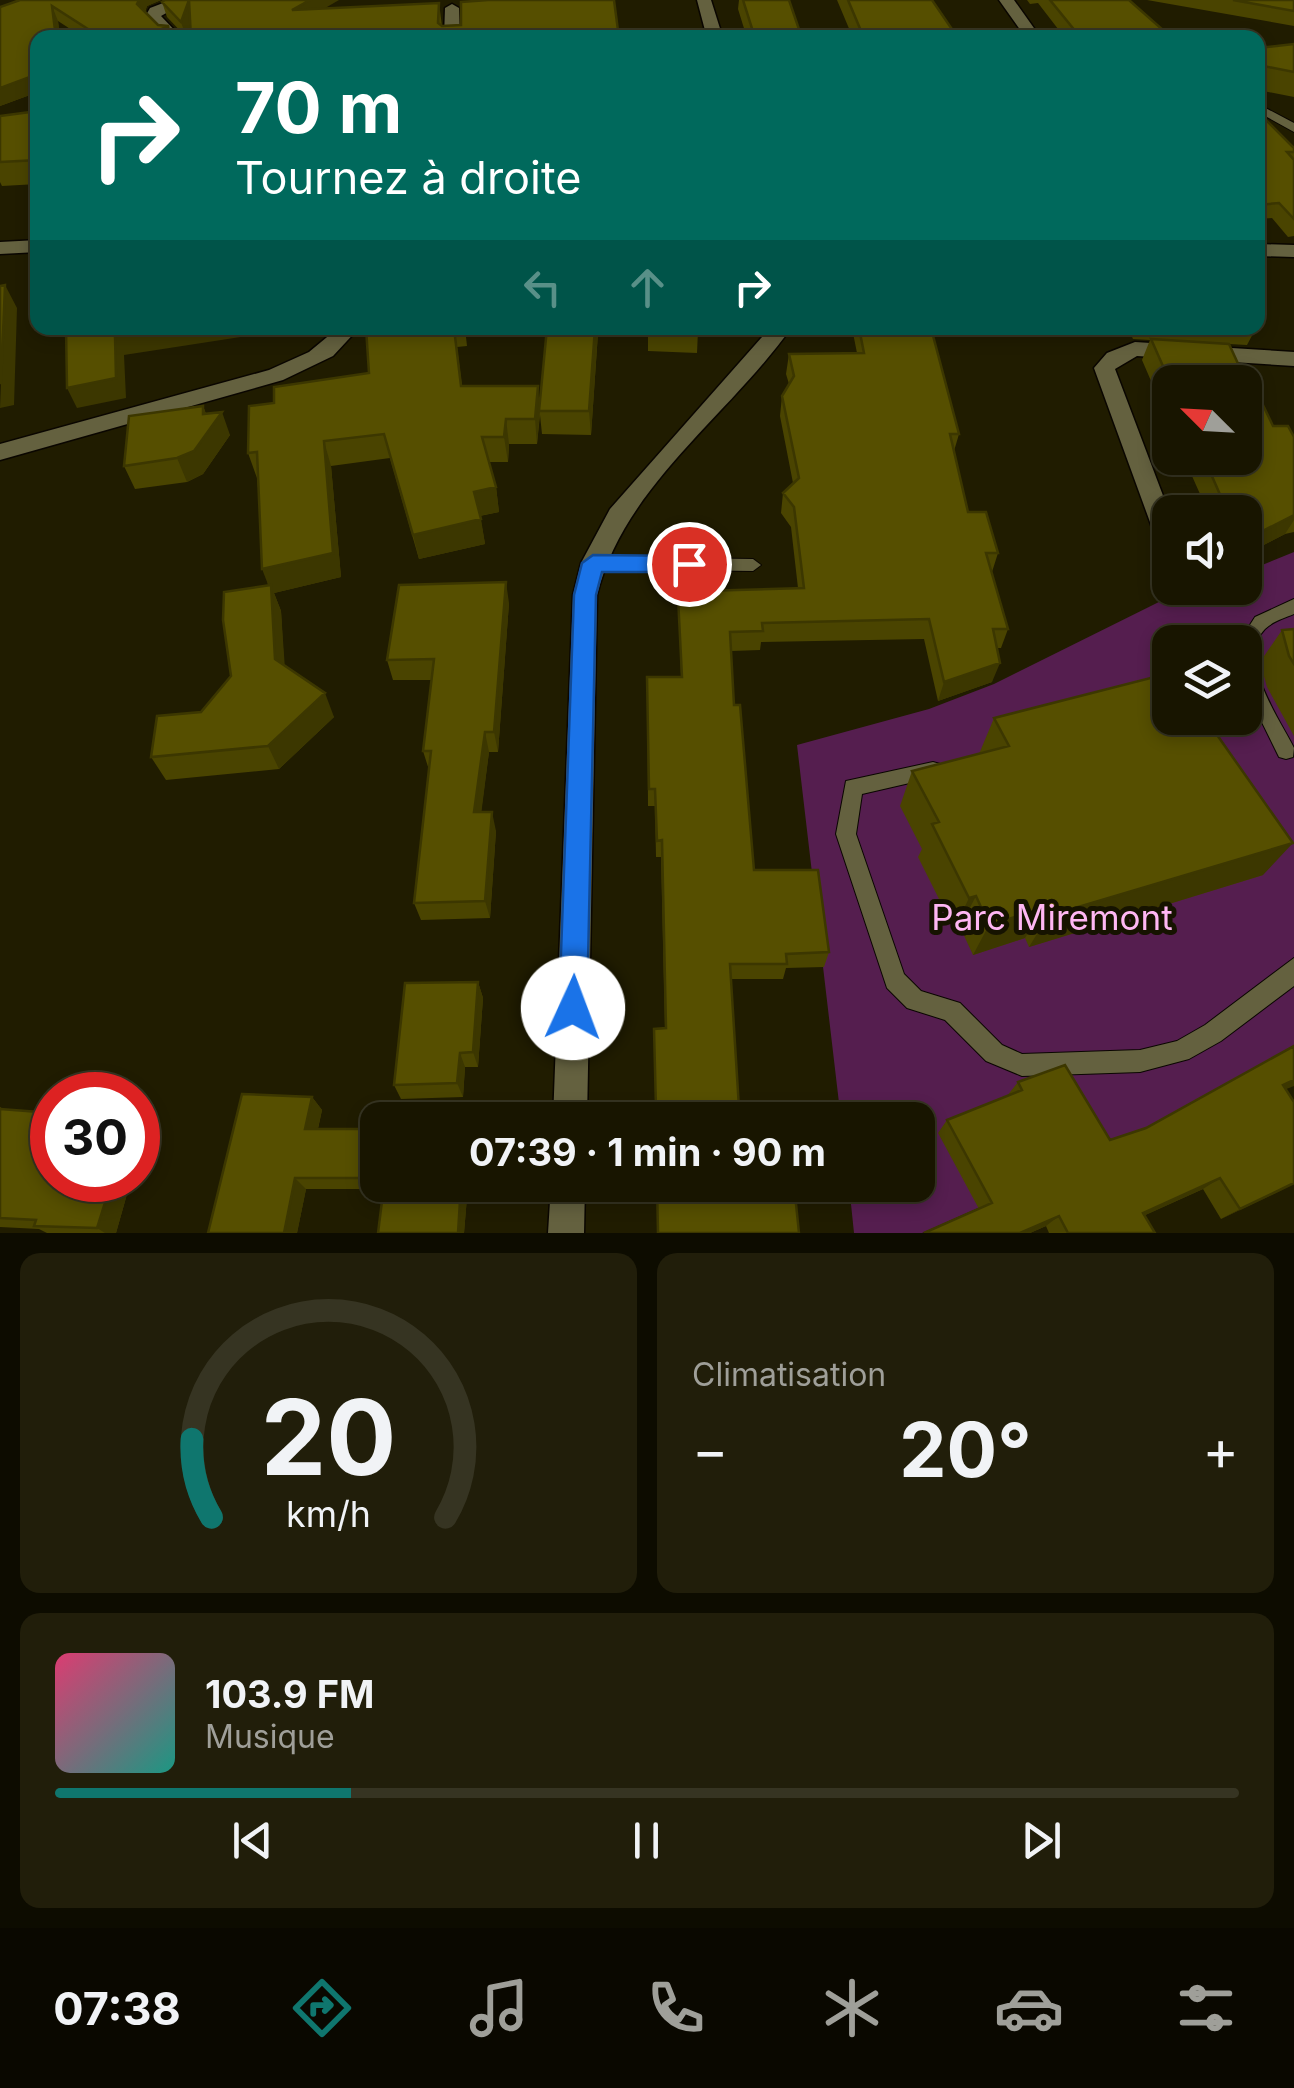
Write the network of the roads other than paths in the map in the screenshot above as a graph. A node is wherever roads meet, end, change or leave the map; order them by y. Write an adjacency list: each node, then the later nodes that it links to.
1 (704, 0): 7 (street)
2 (1006, 0): 8 (street)
3 (179, 2): 5 (street)
4 (452, 8): 6 (street)
5 (167, 30)
6 (452, 30)
7 (713, 30)
8 (1028, 30)
9 (1265, 111): 10 (lane)
10 (1294, 128)
11 (30, 246): 12 (street)
12 (0, 248)
13 (1265, 250): 14 (street)
14 (1294, 250)
15 (343, 335): 18 (street)
16 (775, 335): 20 (street)
17 (1294, 359): 19 (street)
18 (0, 452)
19 (1152, 498)
20 (593, 563): 21 (lane); 26 (street)
21 (753, 565)
22 (1294, 606): 23 (lane)
23 (1286, 751)
24 (934, 770): 25 (lane)
25 (1292, 975)
26 (571, 1102)
27 (567, 1202): 28 (street)
28 (566, 1233)

